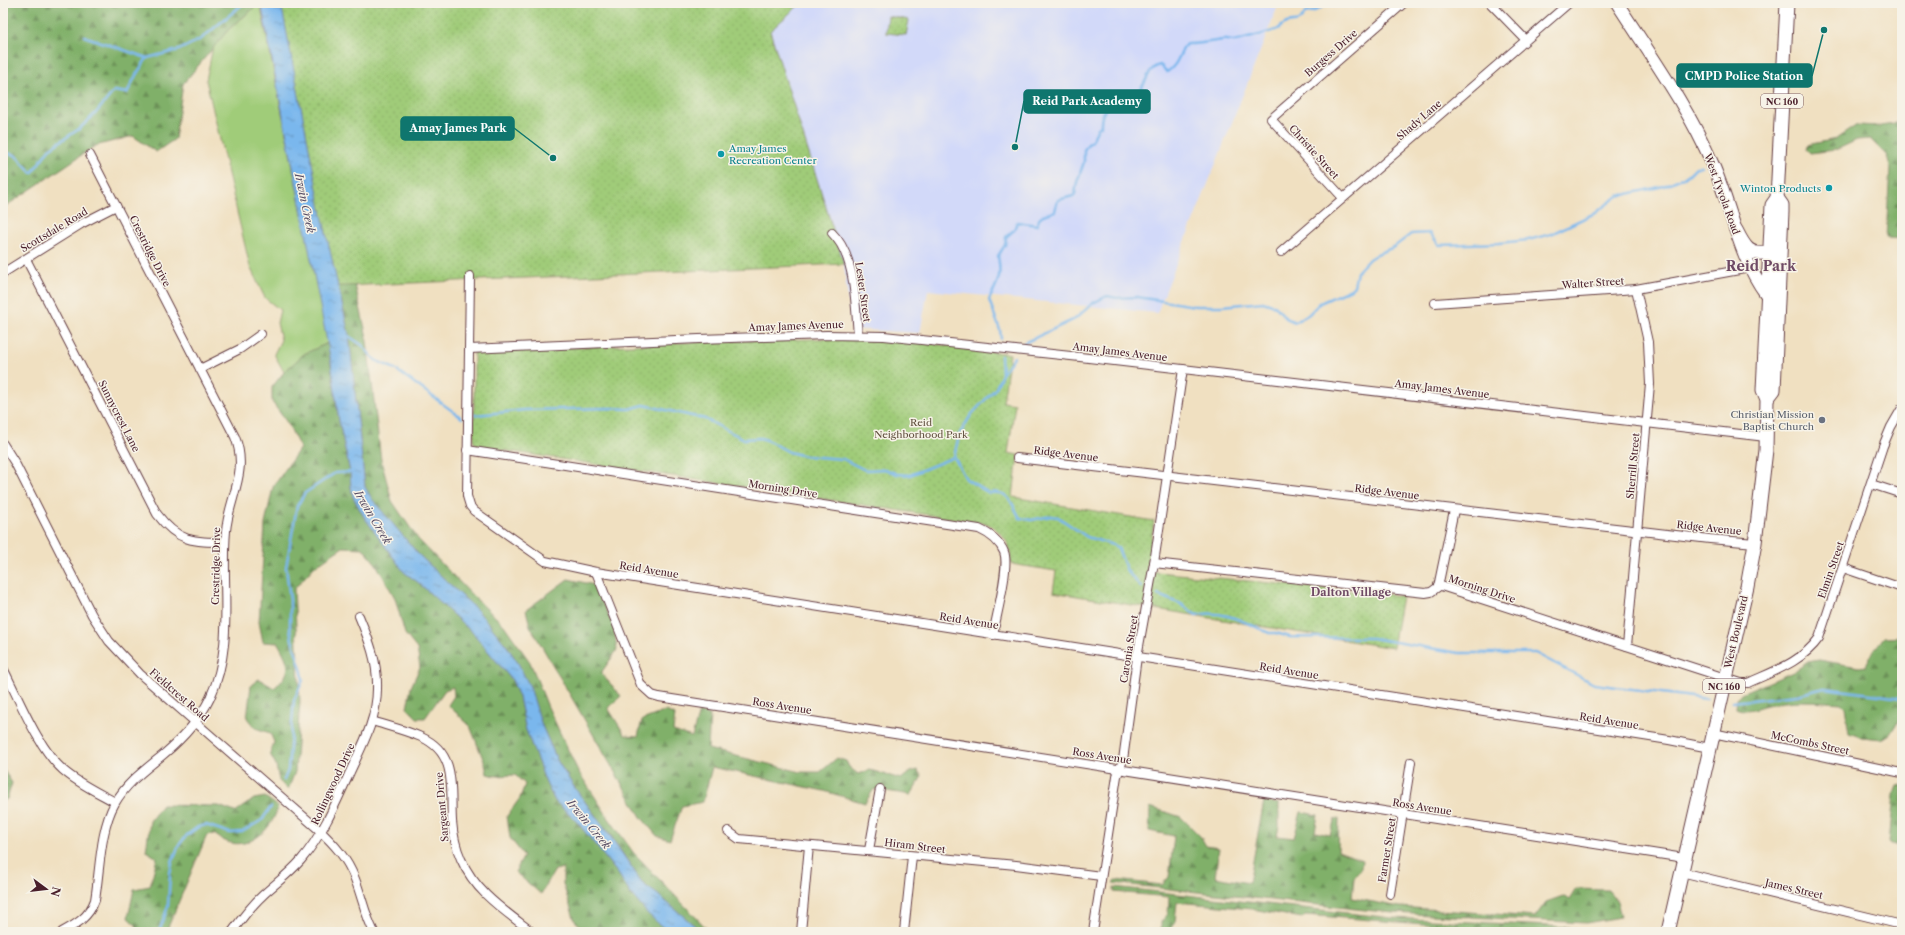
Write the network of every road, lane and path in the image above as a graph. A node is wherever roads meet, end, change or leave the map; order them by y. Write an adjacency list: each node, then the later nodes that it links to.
1 (1404, 3): 7 (street, Burgess Drive)
2 (1490, 3): 6 (street)
3 (1569, 3): 6 (street, Shady Lane)
4 (1616, 3): 12 (street, West Tyvola Road)
5 (1787, 3): 10 (main road, West Boulevard / NC 160)
6 (1526, 40): 9 (street, Shady Lane)
7 (1271, 119): 9 (street, Christie Street)
8 (90, 155): 11 (street, Crestridge Drive)
9 (1343, 198): 14 (street, Shady Lane)
10 (1777, 198): 15 (main road, West Boulevard / NC 160); 21 (main road, West Boulevard / NC 160)
11 (116, 206): 16 (street, Scottsdale Road); 26 (street, Crestridge Drive)
12 (1736, 230): 15 (main road); 17 (street, West Tyvola Road)
13 (832, 233): 24 (street, Lester Street)
14 (1281, 252)
15 (1769, 252): 21 (main road, West Boulevard / NC 160)
16 (26, 259): 18 (street, Scottsdale Road); 39 (street, Sunnycrest Lane)
17 (1750, 268): 20 (street, Walter Street); 21 (street, West Tyvola Road)
18 (3, 273)
19 (470, 276): 25 (street, Reid Avenue)
20 (1636, 290): 22 (street, Walter Street); 29 (street, Sherrill Street)
21 (1773, 296): 30 (main road, West Boulevard / NC 160)
22 (1435, 303)
23 (261, 334): 26 (street)
24 (858, 335): 25 (street, Amay James Avenue); 27 (street, Amay James Avenue)
25 (469, 349): 32 (street, Reid Avenue)
26 (200, 369): 39 (street, Crestridge Drive)
27 (1183, 369): 29 (street, Amay James Avenue); 34 (street, Caronia Street)
28 (1902, 408): 35 (street, Elmin Street)
29 (1647, 424): 30 (street, Amay James Avenue); 38 (street, Sherrill Street)
30 (1766, 437): 40 (main road, West Boulevard / NC 160)
31 (3, 444): 53 (street, Fieldcrest Road)
32 (467, 450): 43 (street, Reid Avenue); 47 (street, Morning Drive)
33 (1017, 458): 34 (street, Ridge Avenue)
34 (1167, 477): 37 (street, Ridge Avenue); 41 (street, Caronia Street)
35 (1870, 484): 36 (street); 42 (street, Elmin Street)
36 (1902, 494)
37 (1454, 510): 38 (street, Ridge Avenue); 44 (street)
38 (1637, 530): 40 (street, Ridge Avenue); 48 (street, Sherrill Street)
39 (225, 542): 53 (street, Crestridge Drive)
40 (1755, 543): 51 (main road, West Boulevard / NC 160)
41 (1154, 563): 44 (street, Morning Drive); 49 (street, Caronia Street)
42 (1843, 568): 45 (street); 51 (street, Elmin Street)
43 (596, 572): 47 (street, Reid Avenue); 57 (street, Ross Avenue)
44 (1438, 585): 48 (street, Morning Drive)
45 (1902, 588)
46 (359, 616): 52 (street, Rollingwood Drive)
47 (993, 635): 49 (street, Reid Avenue)
48 (1627, 646): 51 (street, Morning Drive)
49 (1137, 657): 55 (street, Reid Avenue); 57 (street, Caronia Street)
50 (3, 668): 60 (street)
51 (1726, 678): 54 (main road, West Boulevard / NC 160)
52 (372, 721): 62 (street, Rollingwood Drive); 75 (street, Sargeant Drive)
53 (196, 722): 60 (street, Crestridge Drive); 62 (street, Fieldcrest Road)
54 (1713, 733): 55 (main road, West Boulevard / NC 160); 58 (street, McCombs Street)
55 (1710, 748): 67 (main road, West Boulevard / NC 160)
56 (1411, 762): 61 (street, Farmer Street)
57 (1119, 769): 61 (street, Ross Avenue); 69 (street, Caronia Street)
58 (1902, 773)
59 (880, 789): 65 (street)
60 (115, 802): 72 (street, Crestridge Drive)
61 (1403, 814): 67 (street, Ross Avenue); 70 (street, Farmer Street)
62 (321, 832): 73 (street, Rollingwood Drive); 74 (street, Fieldcrest Road)
63 (728, 832): 64 (street, Hiram Street)
64 (810, 846): 65 (street, Hiram Street); 76 (street)
65 (869, 850): 66 (street, Hiram Street)
66 (912, 856): 69 (street, Hiram Street); 77 (street)
67 (1684, 858): 68 (main road, West Boulevard / NC 160)
68 (1681, 872): 71 (street, James Street); 79 (main road, West Boulevard / NC 160)
69 (1101, 876): 78 (street, Caronia Street)
70 (1390, 894)
71 (1902, 925)
72 (62, 932)
73 (232, 932)
74 (374, 932)
75 (532, 932)
76 (801, 932)
77 (904, 932)
78 (1093, 932)
79 (1668, 932)

